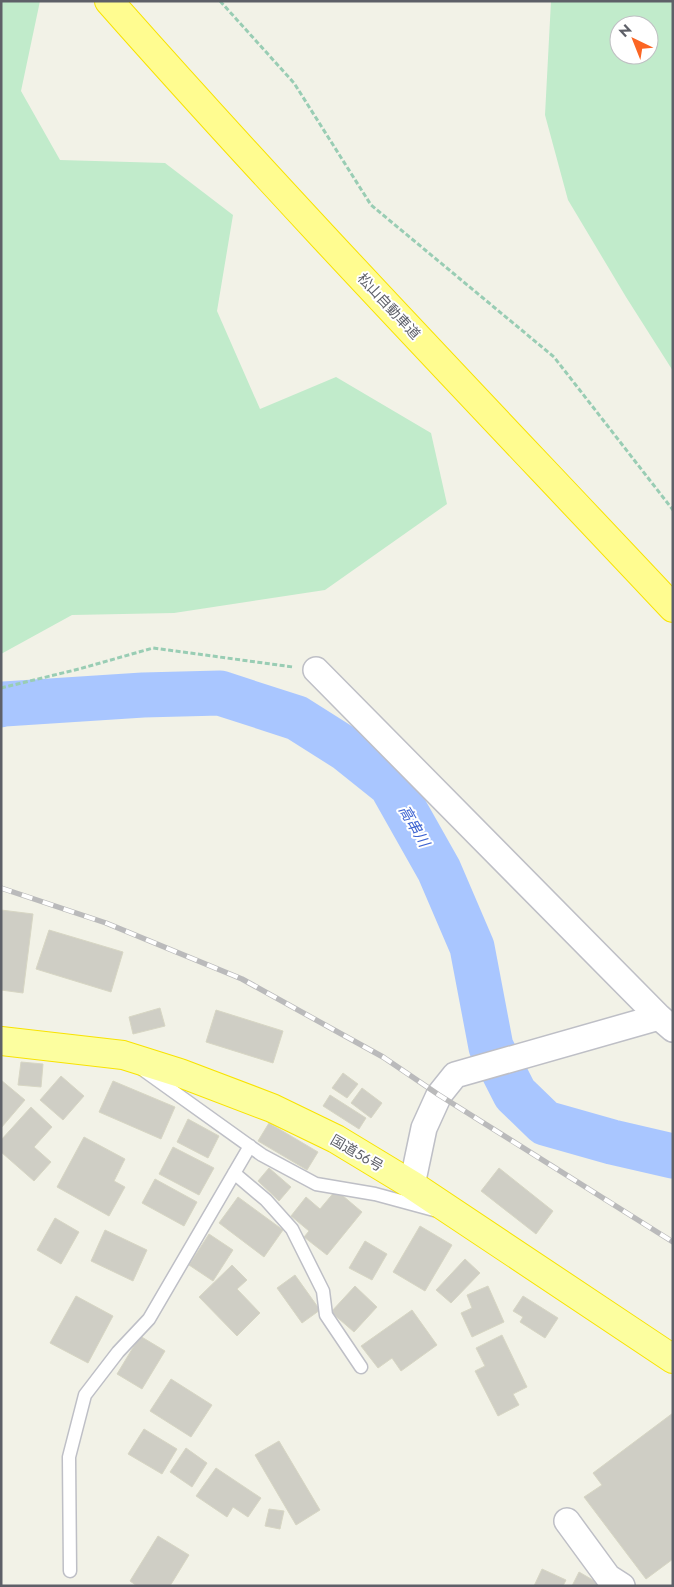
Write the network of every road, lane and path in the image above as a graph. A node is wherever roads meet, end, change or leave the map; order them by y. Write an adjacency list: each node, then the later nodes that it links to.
1 (109, 1): 4 (highway, 松山自動車道)
2 (220, 1): 3 (path)
3 (673, 510)
4 (673, 608)
5 (316, 670): 6 (path); 7 (street)
6 (1, 688)
7 (666, 1023): 12 (street)
8 (1, 1041): 9 (highway, 国道56号)
9 (123, 1055): 10 (lane); 12 (highway, 国道56号)
10 (250, 1146): 11 (lane); 13 (lane)
11 (234, 1173): 15 (lane); 17 (lane)
12 (412, 1185): 13 (highway, 国道56号)
13 (463, 1218): 14 (highway, 国道56号)
14 (673, 1359)
15 (361, 1367)
16 (567, 1521): 18 (street)
17 (70, 1571)
18 (622, 1586)

